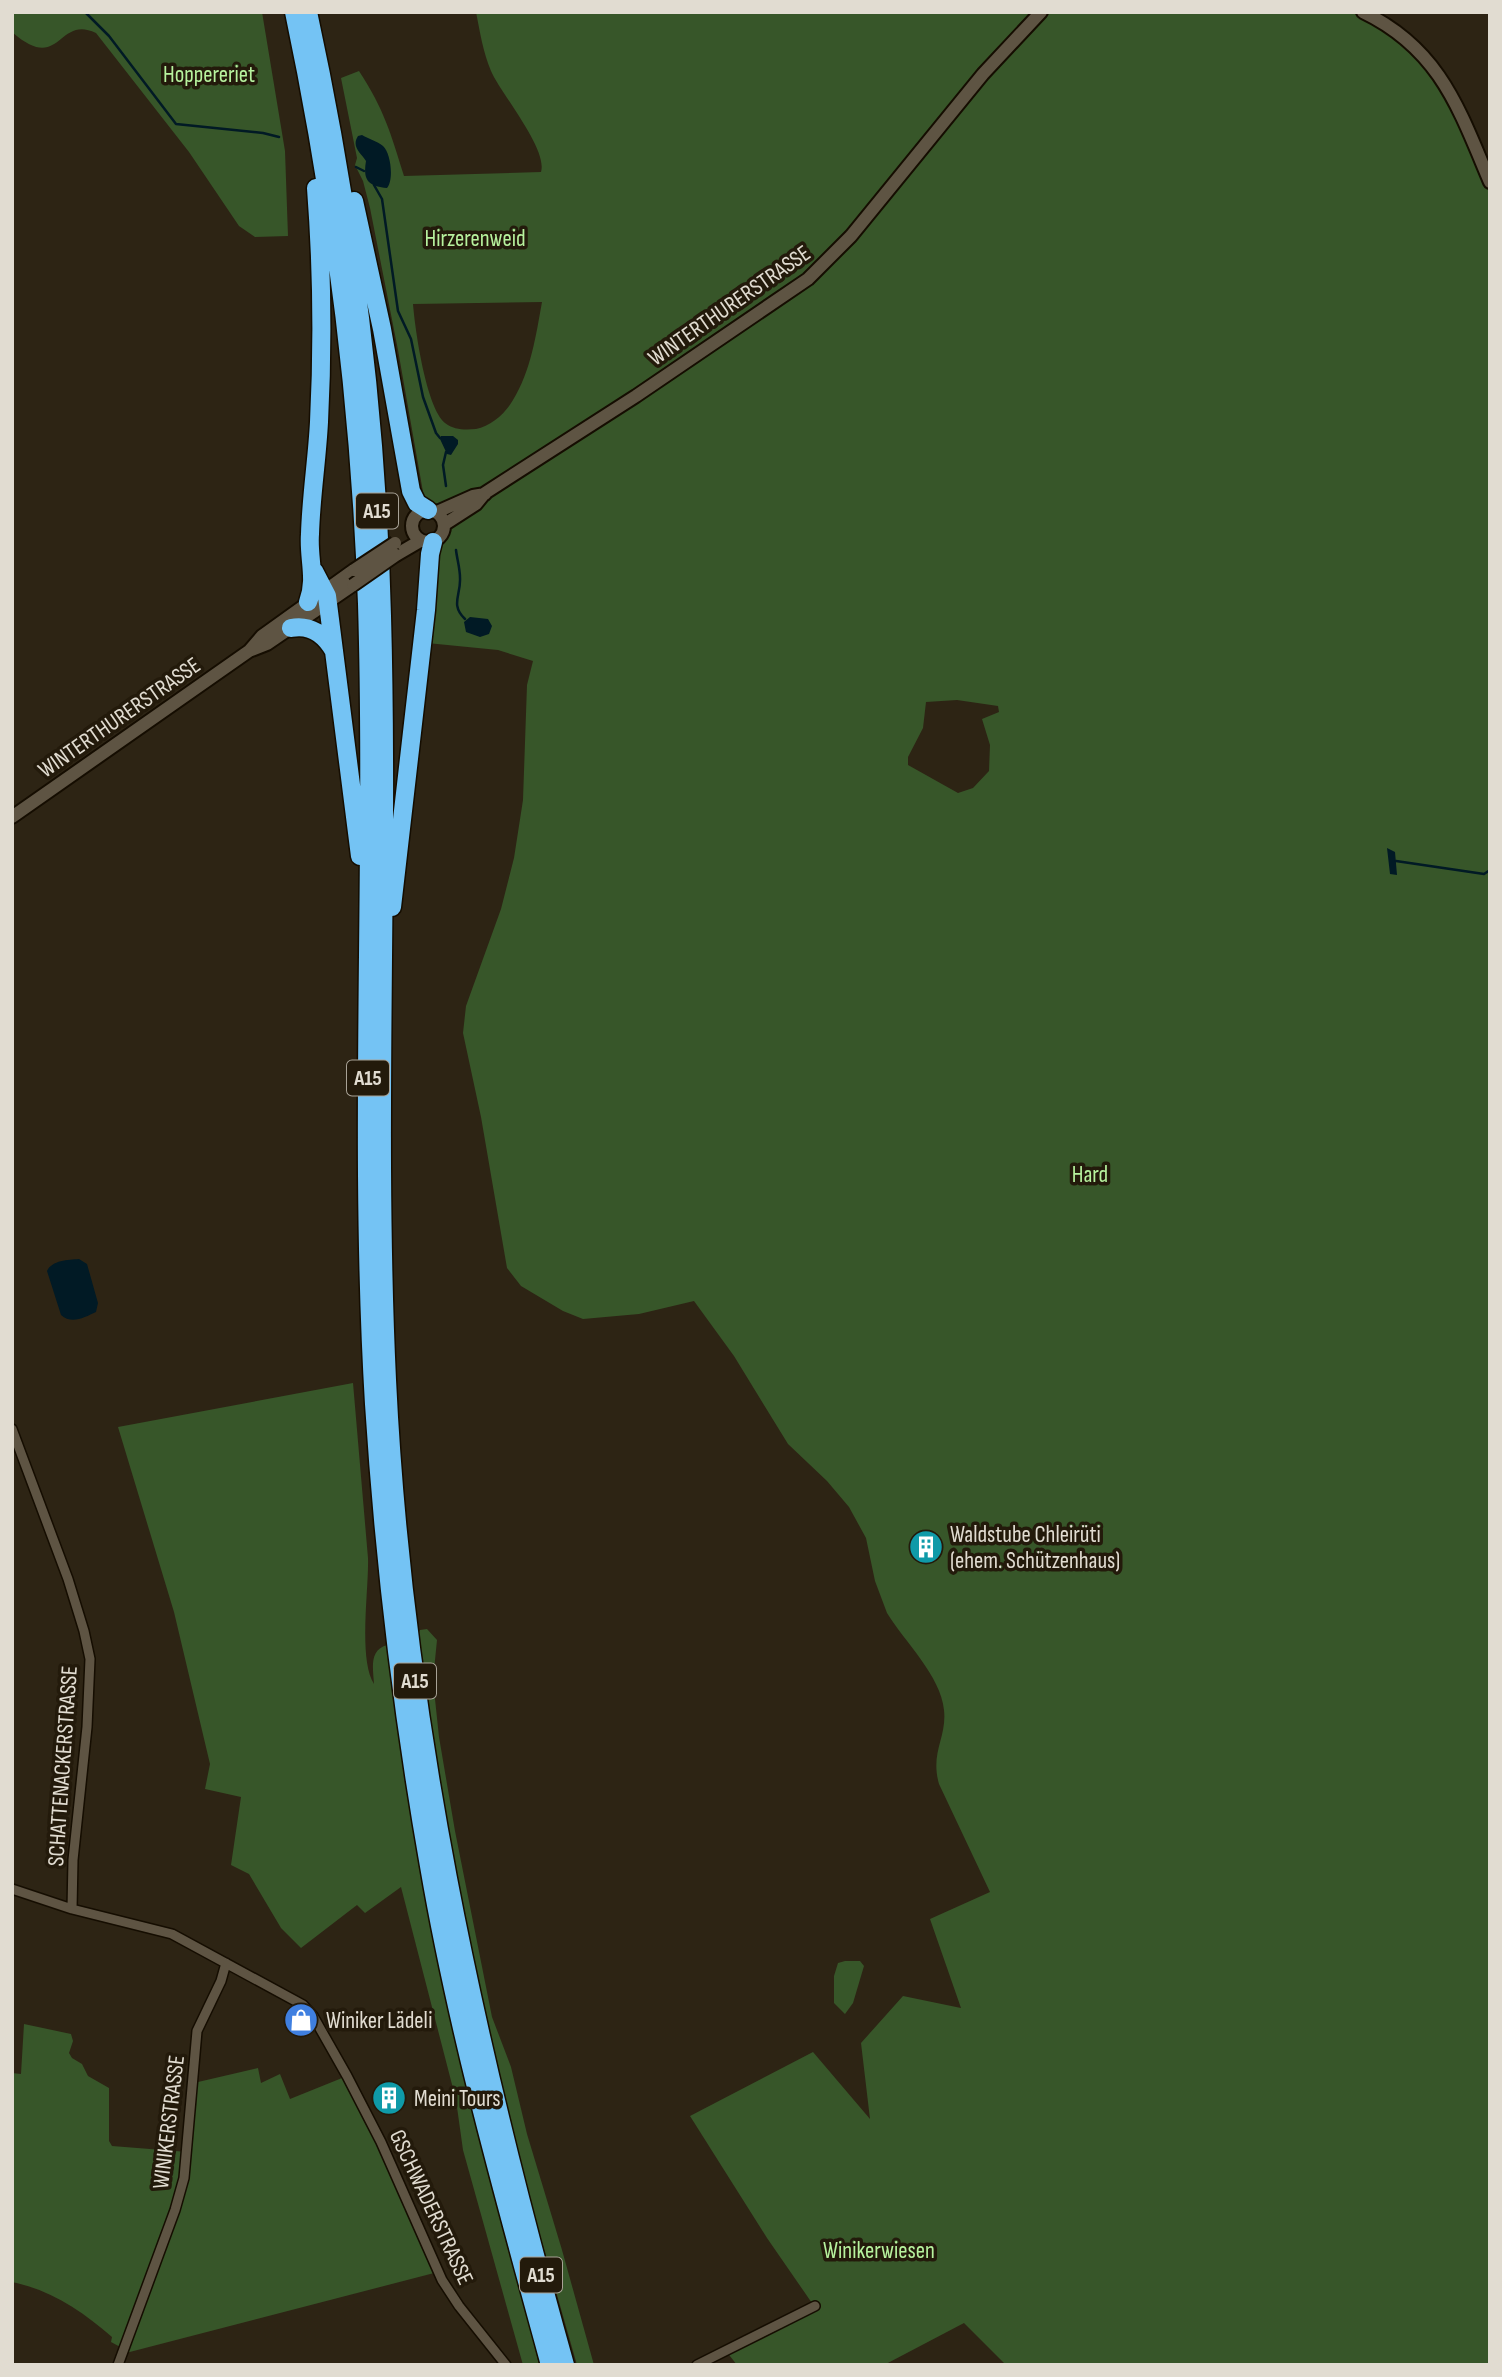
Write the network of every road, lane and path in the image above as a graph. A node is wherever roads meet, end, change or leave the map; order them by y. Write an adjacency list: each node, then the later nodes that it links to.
1 (294, 12): 6 (highway, A15)
2 (308, 12): 5 (highway, A15)
3 (1041, 12): 8 (main road, WINTERTHURERSTRASSE)
4 (1363, 12): 7 (main road)
5 (314, 43): 9 (highway); 21 (highway, A15)
6 (307, 73): 13 (highway); 20 (highway, A15)
7 (1490, 183)
8 (485, 494): 9 (main road, WINTERTHURERSTRASSE); 10 (main road, WINTERTHURERSTRASSE)
9 (432, 511): 10 (main road); 11 (main road, WINTERTHURERSTRASSE)
10 (444, 524): 11 (main road, WINTERTHURERSTRASSE)
11 (422, 538): 12 (main road, WINTERTHURERSTRASSE); 21 (highway)
12 (396, 549): 14 (main road, WINTERTHURERSTRASSE, bridge); 14 (main road, WINTERTHURERSTRASSE, bridge)
13 (312, 568): 14 (highway); 15 (highway)
14 (326, 597): 15 (main road, WINTERTHURERSTRASSE); 16 (main road, WINTERTHURERSTRASSE); 18 (highway)
15 (308, 602): 17 (main road, WINTERTHURERSTRASSE)
16 (291, 628): 17 (main road, WINTERTHURERSTRASSE); 18 (highway)
17 (249, 651): 19 (main road, WINTERTHURERSTRASSE)
18 (334, 651): 20 (highway)
19 (12, 817)
20 (369, 939): 29 (highway, A15)
21 (382, 984): 30 (highway, A15)
22 (12, 1429): 24 (street, SCHATTENACKERSTRASSE)
23 (12, 1889): 24 (street, GSCHWADERSTRASSE)
24 (72, 1909): 25 (street, GSCHWADERSTRASSE)
25 (226, 1963): 27 (street, WINIKERSTRASSE); 28 (street, GSCHWADERSTRASSE)
26 (815, 2306): 31 (street)
27 (118, 2365)
28 (506, 2365)
29 (550, 2365)
30 (565, 2365)
31 (697, 2365)

